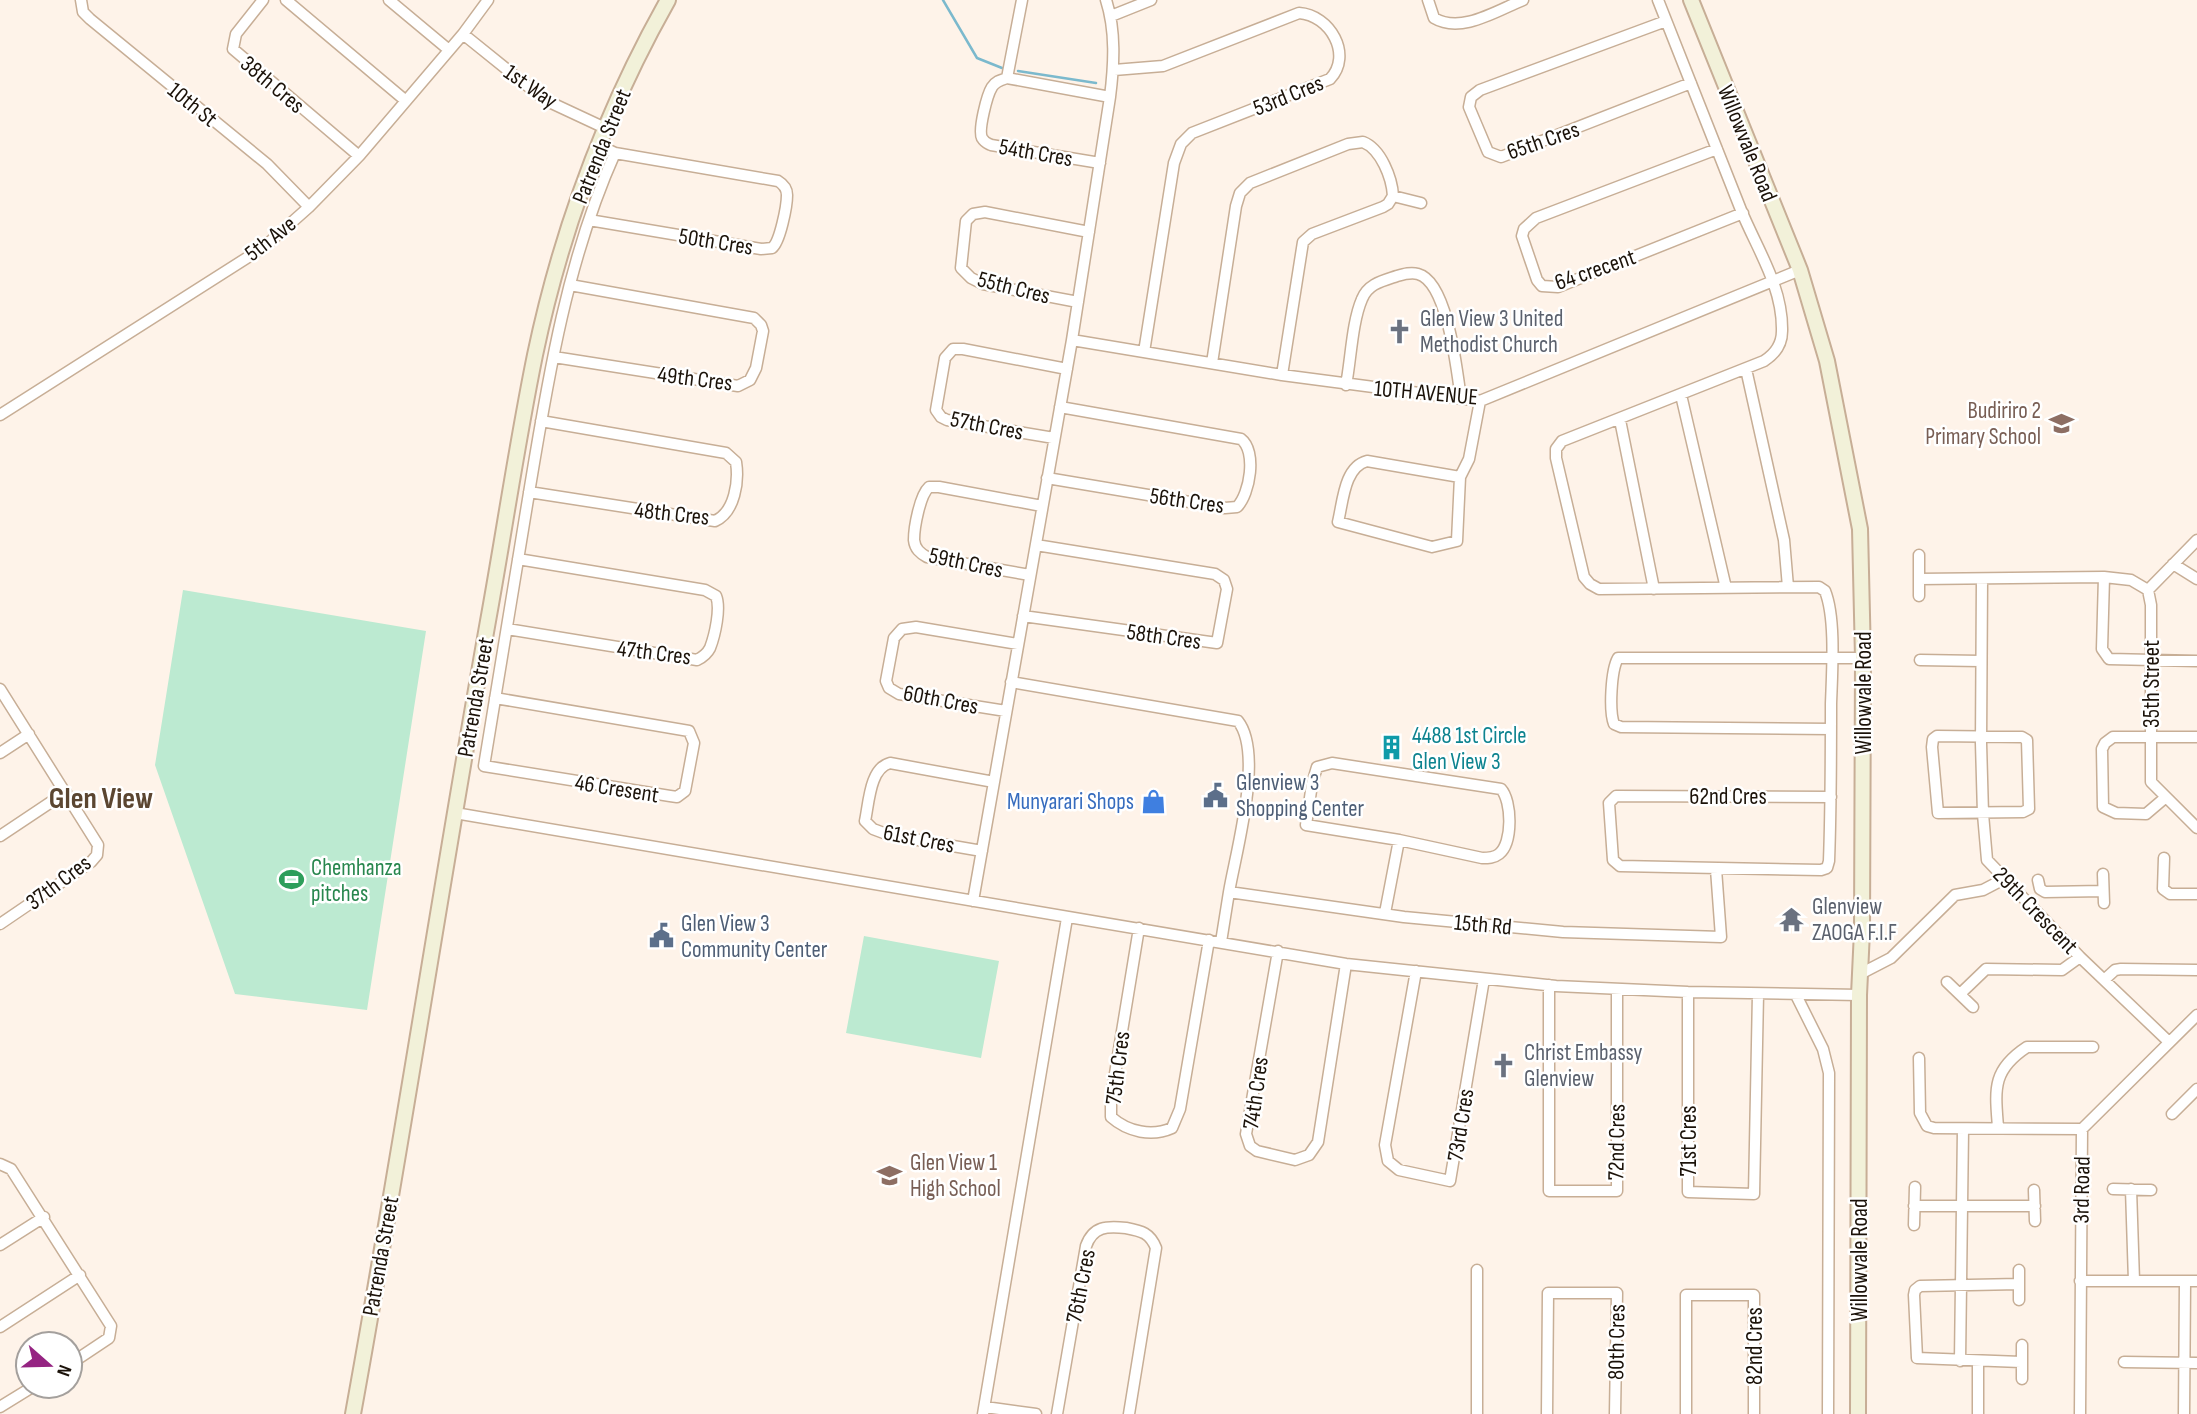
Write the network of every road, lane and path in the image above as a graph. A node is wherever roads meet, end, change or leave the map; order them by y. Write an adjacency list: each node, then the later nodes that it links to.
1 (81, 0): 31 (street, 10th St)
2 (263, 0): 27 (street, 38th Cres)
3 (286, 0): 22 (street)
4 (389, 0): 17 (street)
5 (488, 0): 16 (street, 5th Ave)
6 (667, 0): 23 (street, Patrenda Street)
7 (1022, 0): 19 (street)
8 (1106, 0): 14 (street)
9 (1151, 0): 14 (street)
10 (1428, 0): 11 (street)
11 (1523, 0)
12 (1658, 0): 15 (street)
13 (1690, 0): 35 (street, Willowvale Road)
14 (1111, 16): 18 (street)
15 (1667, 21): 20 (street); 20 (street, 65th Cres)
16 (463, 34): 17 (street, 5th Ave); 23 (street, 1st Way)
17 (449, 50): 22 (street, 5th Ave)
18 (1114, 70): 21 (street); 40 (street, 53rd Cres)
19 (1007, 78): 21 (street); 28 (street, 54th Cres)
20 (1691, 83): 25 (street)
21 (1110, 97): 28 (street)
22 (406, 101): 27 (street, 5th Ave)
23 (605, 128): 24 (street, Patrenda Street)
24 (598, 145): 26 (street); 97 (street, Patrenda Street)
25 (1717, 149): 32 (street); 32 (street, 64 crecent)
26 (615, 153): 33 (street); 33 (street, 50th Cres)
27 (359, 156): 31 (street, 5th Ave)
28 (1100, 163): 34 (street)
29 (1393, 196): 30 (street); 42 (street); 45 (street)
30 (1421, 203)
31 (309, 207): 51 (street, 5th Ave)
32 (1742, 213): 36 (street)
33 (589, 220): 37 (street)
34 (1089, 232): 38 (street); 38 (street, 55th Cres)
35 (1800, 270): 36 (street, 10TH AVENUE); 77 (street, Willowvale Road)
36 (1773, 279): 44 (street); 49 (street, 10TH AVENUE)
37 (570, 285): 41 (street); 41 (street, 49th Cres)
38 (1078, 302): 39 (street)
39 (1072, 340): 40 (street, 10TH AVENUE); 43 (street)
40 (1144, 352): 42 (street, 10TH AVENUE)
41 (554, 358): 53 (street)
42 (1212, 363): 45 (street, 10TH AVENUE)
43 (1067, 369): 50 (street); 54 (street, 57th Cres)
44 (1746, 369): 47 (street); 69 (street)
45 (1282, 375): 46 (street, 10TH AVENUE)
46 (1346, 385): 48 (street, 10TH AVENUE); 48 (street)
47 (1681, 395): 52 (street); 70 (street)
48 (1461, 399): 49 (street, 10TH AVENUE)
49 (1480, 401): 55 (street)
50 (1060, 407): 54 (street); 56 (street, 56th Cres)
51 (0, 415)
52 (1619, 420): 71 (street); 71 (street)
53 (541, 421): 57 (street); 57 (street, 48th Cres)
54 (1055, 438): 56 (street)
55 (1460, 477): 55 (street)
56 (1048, 478): 58 (street)
57 (529, 492): 62 (street)
58 (1042, 506): 60 (street); 64 (street, 59th Cres)
59 (2197, 540): 63 (street)
60 (1036, 545): 64 (street); 74 (street, 58th Cres)
61 (1919, 555): 66 (street)
62 (518, 559): 75 (street); 75 (street, 47th Cres)
63 (2173, 564): 68 (street); 72 (street)
64 (1030, 575): 74 (street)
65 (2104, 577): 67 (street); 72 (street); 81 (street)
66 (1919, 579): 67 (street); 73 (street)
67 (1982, 579): 80 (street, 29th Crescent)
68 (2197, 579)
69 (1788, 587): 70 (street); 78 (street)
70 (1726, 588): 71 (street)
71 (1654, 589)
72 (2148, 590): 81 (street, 35th Street)
73 (1919, 596)
74 (1023, 616): 76 (street)
75 (507, 629): 85 (street)
76 (1018, 644): 83 (street); 86 (street, 60th Cres)
77 (1863, 657): 78 (street); 124 (street, Willowvale Road)
78 (1832, 658): 87 (street); 87 (street)
79 (1920, 660): 80 (street)
80 (1980, 661): 91 (street, 29th Crescent)
81 (2151, 661): 82 (street); 89 (street, 35th Street)
82 (2197, 661)
83 (1011, 682): 86 (street); 108 (street)
84 (0, 688): 88 (street)
85 (495, 698): 85 (street, 46 Cresent)
86 (1006, 711): 93 (street)
87 (1831, 729): 95 (street)
88 (29, 734): 92 (street); 94 (street)
89 (2151, 737): 90 (street); 96 (street, 35th Street); 96 (street)
90 (2197, 737)
91 (1981, 739): 98 (street, 29th Crescent); 98 (street); 98 (street)
92 (0, 753)
93 (994, 782): 102 (street); 102 (street, 61st Cres)
94 (66, 792): 100 (street); 115 (street, 37th Cres)
95 (1831, 797): 104 (street, 62nd Cres); 104 (street, 62nd Cres)
96 (2166, 797): 99 (street, 35th Street)
97 (455, 813): 110 (street); 179 (street, Patrenda Street)
98 (1983, 814): 106 (street, 29th Crescent)
99 (2196, 825)
100 (0, 836)
101 (1399, 840): 101 (street); 113 (street)
102 (982, 850): 110 (street)
103 (2164, 858): 109 (street)
104 (1716, 869): 113 (street, 15th Rd)
105 (2103, 874): 107 (street)
106 (2006, 878): 111 (street, 29th Crescent); 124 (street)
107 (2103, 891): 111 (street); 112 (street)
108 (1229, 892): 113 (street, 15th Rd); 118 (street)
109 (2197, 894)
110 (973, 901): 114 (street)
111 (2027, 901): 120 (street, 29th Crescent)
112 (2104, 903)
113 (1385, 914)
114 (1066, 918): 116 (street); 178 (street)
115 (0, 924)
116 (1139, 928): 117 (street); 117 (street, 75th Cres)
117 (1209, 940): 118 (street)
118 (1221, 942): 119 (street)
119 (1278, 951): 121 (street); 121 (street, 74th Cres)
120 (2080, 957): 126 (street, 29th Crescent); 132 (street)
121 (1346, 964): 123 (street)
122 (2197, 970): 126 (street)
123 (1416, 971): 125 (street); 125 (street, 73rd Cres)
124 (1860, 974): 134 (street, Willowvale Road)
125 (1484, 979): 128 (street)
126 (2104, 980): 137 (street, 29th Crescent)
127 (1947, 982): 132 (street)
128 (1549, 985): 129 (street); 129 (street, 72nd Cres)
129 (1617, 990): 130 (street)
130 (1688, 992): 131 (street); 131 (street, 71st Cres)
131 (1758, 994): 133 (street)
132 (1960, 994): 135 (street)
133 (1796, 995): 134 (street); 188 (street)
134 (1859, 995): 189 (street, Willowvale Road)
135 (1973, 1006)
136 (2197, 1015): 137 (street, 3rd Road)
137 (2169, 1042): 144 (street, 3rd Road)
138 (2093, 1047): 142 (street)
139 (1919, 1058): 143 (street)
140 (2197, 1090): 141 (street)
141 (2172, 1114)
142 (1998, 1127): 143 (street); 144 (street)
143 (1963, 1129): 152 (street)
144 (2082, 1129): 161 (street, 3rd Road)
145 (0, 1164): 154 (street)
146 (1915, 1187): 151 (street)
147 (2113, 1189): 148 (street)
148 (2131, 1189): 149 (street); 162 (street)
149 (2151, 1189)
150 (2034, 1190): 153 (street)
151 (1914, 1206): 152 (street); 156 (street)
152 (1961, 1206): 153 (street); 166 (street)
153 (2035, 1206): 155 (street)
154 (44, 1217): 157 (street); 160 (street)
155 (2035, 1221)
156 (1914, 1225)
157 (0, 1245)
158 (1477, 1270): 183 (street)
159 (2019, 1270): 165 (street)
160 (80, 1275): 168 (street); 170 (street)
161 (2080, 1281): 162 (street); 191 (street, 3rd Road)
162 (2134, 1281): 164 (street)
163 (2197, 1281): 164 (street)
164 (2185, 1282): 175 (street)
165 (2019, 1284): 166 (street); 167 (street)
166 (1960, 1285): 171 (street); 171 (street)
167 (2019, 1300)
168 (0, 1327)
169 (2022, 1345): 173 (street)
170 (84, 1355)
171 (1960, 1361): 172 (street)
172 (1978, 1362): 173 (street); 190 (street)
173 (2021, 1362): 177 (street)
174 (2124, 1362): 175 (street)
175 (2185, 1363): 176 (street); 192 (street)
176 (2197, 1363)
177 (2022, 1379)
178 (984, 1410): 180 (street)
179 (353, 1414)
180 (1036, 1414)
181 (1057, 1414): 182 (street, 76th Cres)
182 (1129, 1414)
183 (1477, 1414)
184 (1547, 1414): 185 (street, 80th Cres)
185 (1615, 1414)
186 (1686, 1414): 187 (street, 82nd Cres)
187 (1754, 1414)
188 (1828, 1414)
189 (1858, 1414)
190 (1978, 1414)
191 (2080, 1414)
192 (2184, 1414)

